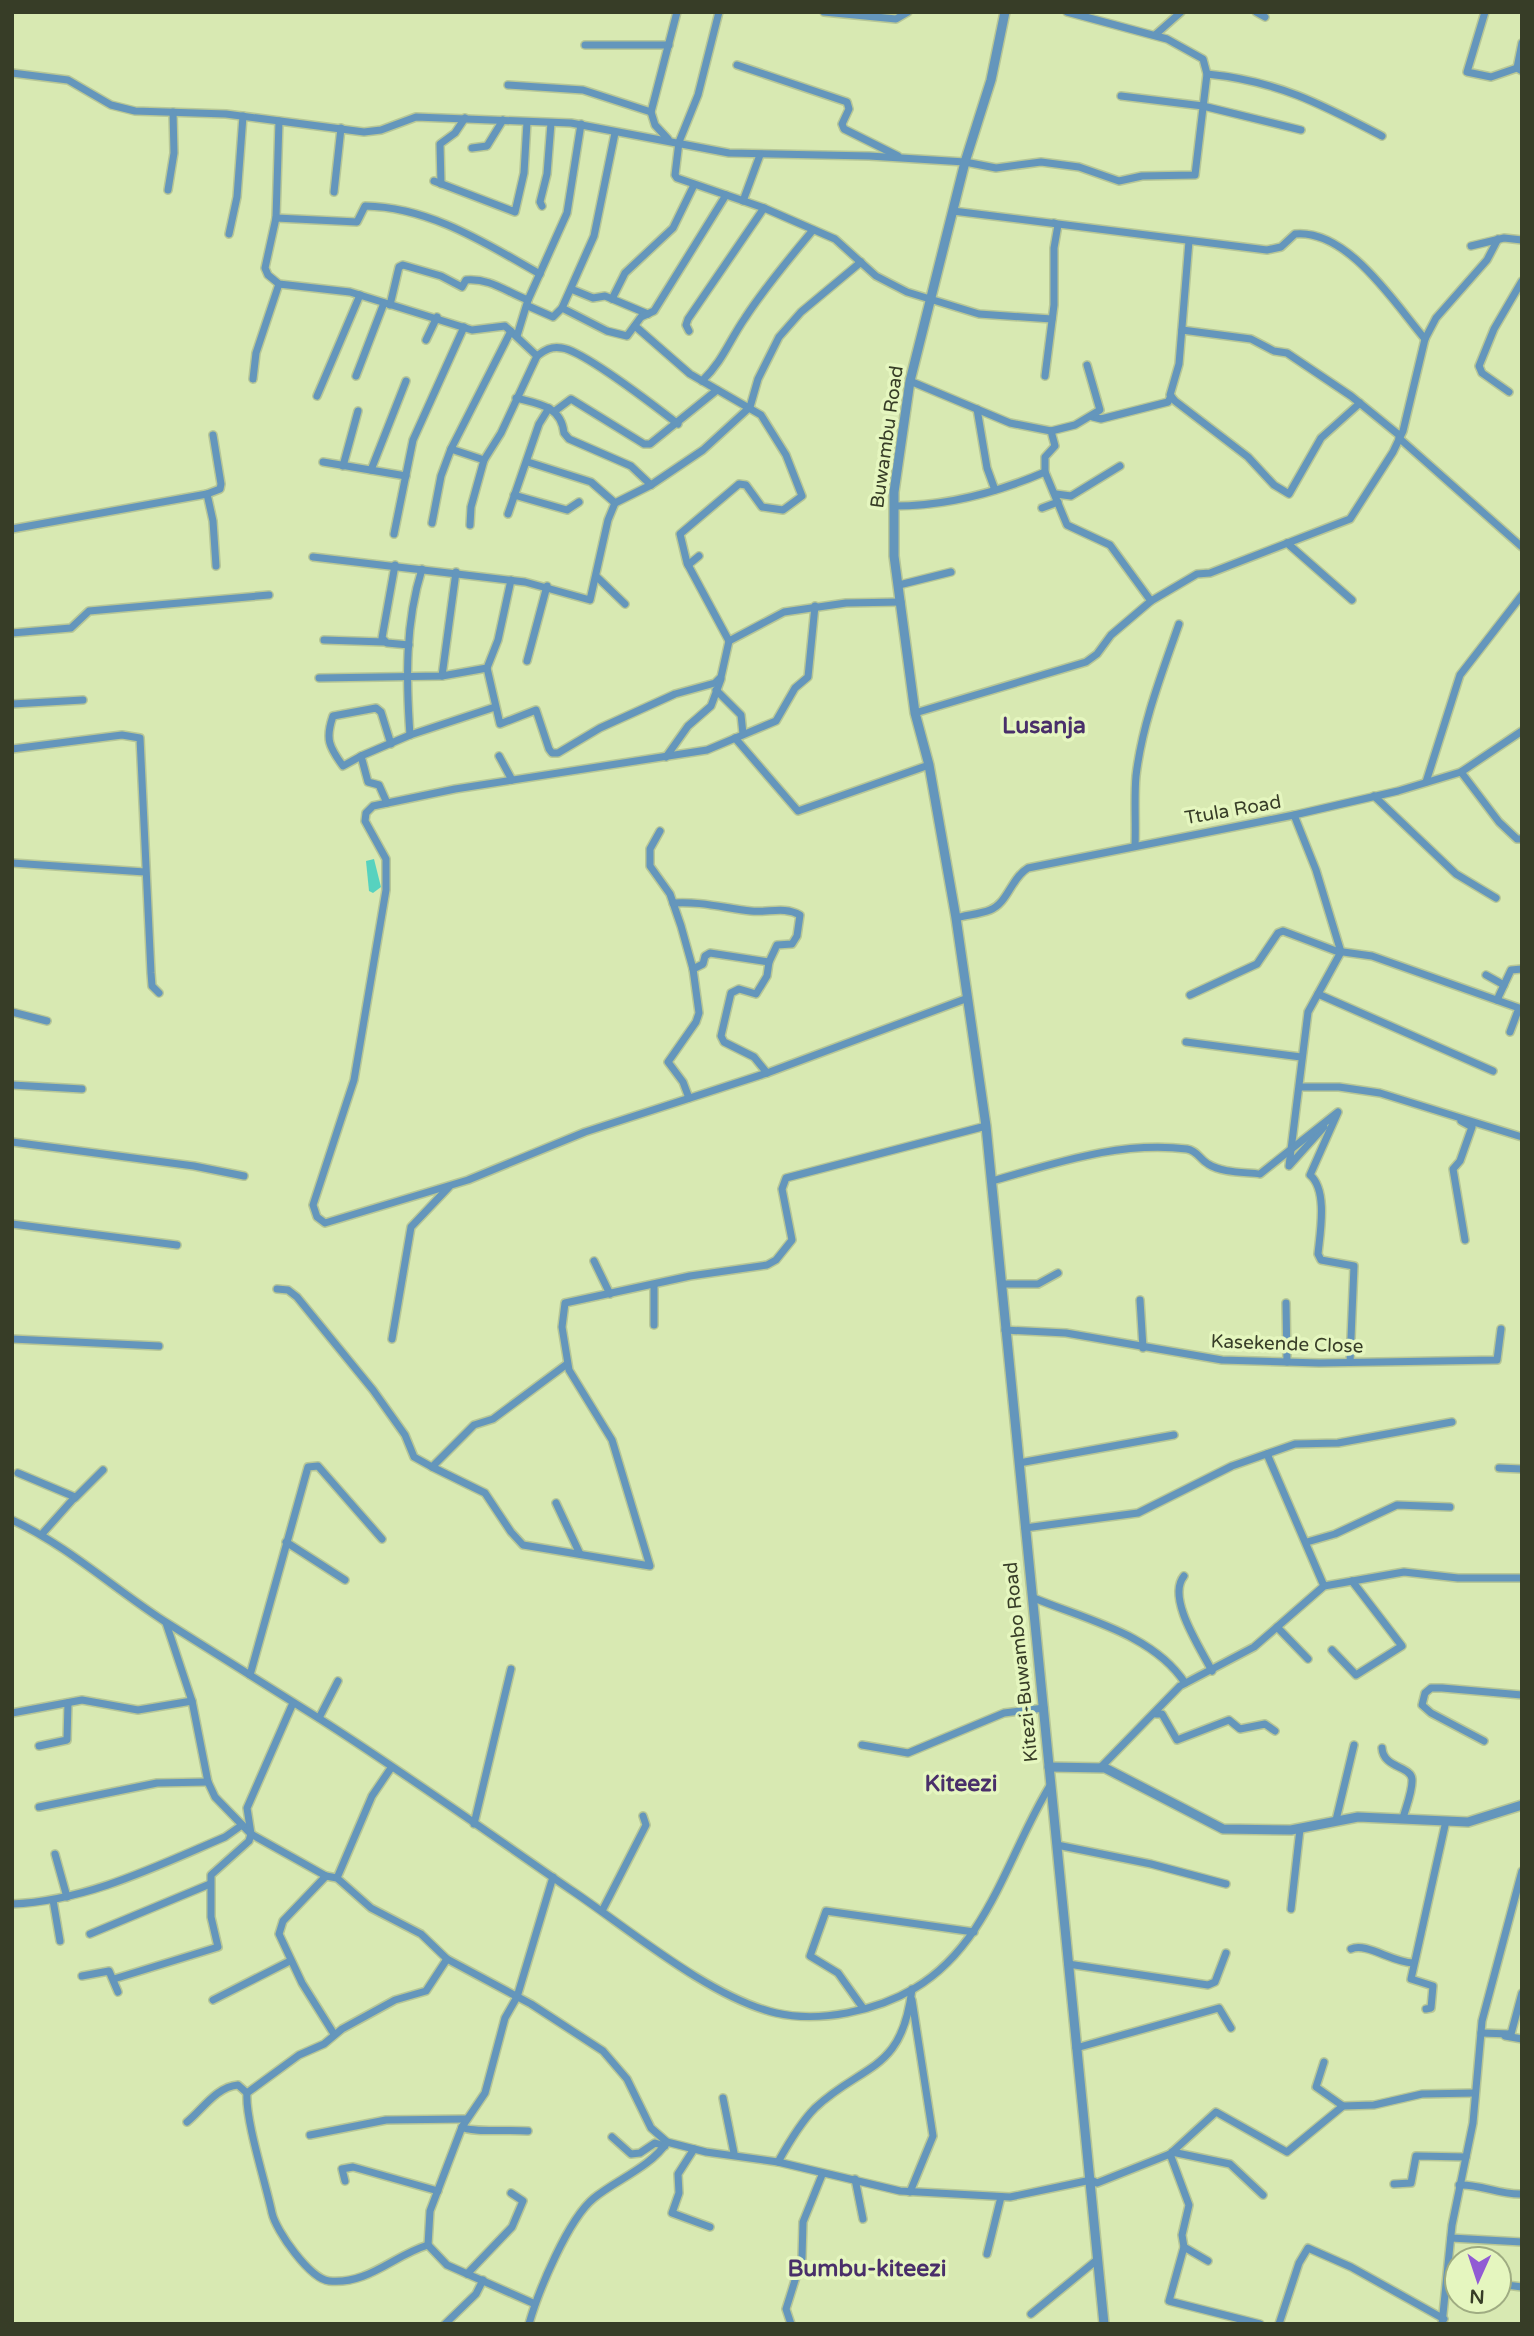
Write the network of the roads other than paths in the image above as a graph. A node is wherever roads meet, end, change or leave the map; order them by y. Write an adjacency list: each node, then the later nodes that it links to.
1 (677, 12): 13 (street)
2 (719, 12): 36 (street)
3 (824, 12): 4 (street)
4 (908, 12)
5 (1005, 12): 42 (street, Buwambu Road)
6 (1067, 12): 11 (street)
7 (1181, 12): 11 (street)
8 (1256, 12): 10 (street)
9 (1485, 12): 16 (street)
10 (1265, 17)
11 (1155, 35): 18 (street)
12 (1522, 43): 16 (street)
13 (668, 44): 14 (street); 23 (street)
14 (585, 45)
15 (737, 65): 37 (street)
16 (1520, 69)
17 (12, 73): 22 (street)
18 (1207, 74): 21 (street); 34 (street)
19 (508, 85): 23 (street)
20 (1121, 96): 21 (street)
21 (1203, 106): 32 (street); 42 (street)
22 (173, 112): 24 (street); 44 (street)
23 (651, 112): 35 (street)
24 (243, 117): 27 (street); 54 (street)
25 (465, 118): 26 (street); 28 (street); 31 (street)
26 (503, 120): 28 (street); 38 (street)
27 (279, 121): 31 (street); 51 (street)
28 (527, 121): 29 (street)
29 (551, 123): 30 (street); 48 (street)
30 (581, 124): 33 (street); 60 (street)
31 (341, 128): 45 (street)
32 (1301, 130)
33 (615, 133): 35 (street); 63 (street)
34 (1382, 136)
35 (668, 140): 36 (street)
36 (679, 142): 39 (street); 43 (street)
37 (880, 146): 40 (street); 41 (street)
38 (472, 148)
39 (760, 155): 40 (street); 47 (street)
40 (873, 156): 41 (street)
41 (901, 158): 42 (street)
42 (965, 162): 50 (street, Buwambu Road)
43 (694, 185): 46 (street); 66 (street)
44 (168, 190)
45 (334, 192)
46 (726, 195): 47 (street); 70 (street)
47 (743, 201): 49 (street)
48 (542, 206)
49 (765, 208): 53 (street); 76 (street)
50 (953, 211): 52 (street); 65 (street, Buwambu Road)
51 (276, 218): 60 (street); 62 (street)
52 (1054, 223): 57 (street); 72 (street)
53 (813, 230): 59 (street); 86 (street)
54 (229, 234)
55 (1498, 239): 56 (street); 58 (street); 78 (street)
56 (1522, 240)
57 (1189, 241): 75 (street); 78 (street)
58 (1471, 246)
59 (861, 262): 65 (street); 94 (street)
60 (540, 274): 67 (street)
61 (1522, 281): 89 (street)
62 (279, 284): 64 (street); 84 (street)
63 (571, 289): 66 (street); 69 (street)
64 (360, 295): 68 (street); 90 (street)
65 (932, 298): 72 (street); 87 (street, Buwambu Road)
66 (612, 299): 70 (street)
67 (528, 303): 68 (street); 69 (street); 77 (street)
68 (387, 304): 71 (street); 82 (street)
69 (562, 308): 74 (street)
70 (648, 314): 74 (street)
71 (437, 317): 73 (street); 79 (street)
72 (1052, 319): 83 (street)
73 (464, 327): 77 (street); 111 (street)
74 (635, 327): 86 (street)
75 (1182, 330): 91 (street); 93 (street)
76 (689, 331)
77 (514, 333): 80 (street); 103 (street)
78 (1425, 340): 102 (street)
79 (426, 341)
80 (537, 356): 92 (street); 99 (street)
81 (1087, 365): 98 (street)
82 (356, 376)
83 (1045, 376)
84 (253, 379)
85 (406, 381): 109 (street)
86 (702, 381): 88 (street)
87 (910, 381): 95 (street); 119 (street, Buwambu Road)
88 (717, 390): 94 (street); 99 (street)
89 (1509, 392)
90 (317, 396)
91 (1171, 397): 93 (street); 98 (street)
92 (516, 398): 96 (street); 104 (street)
93 (1360, 403): 102 (street)
94 (750, 407): 112 (street); 131 (street)
95 (977, 409): 100 (street); 113 (street)
96 (552, 410): 99 (street); 106 (street); 112 (street)
97 (358, 411): 107 (street)
98 (1093, 416): 100 (street)
99 (678, 424)
100 (1051, 431): 110 (street)
101 (213, 435): 114 (street)
102 (1399, 436): 126 (street); 127 (street)
103 (451, 449): 104 (street); 122 (street)
104 (484, 460): 123 (street)
105 (323, 462): 107 (street)
106 (527, 462): 115 (street); 118 (street)
107 (343, 466): 109 (street)
108 (1120, 466): 116 (street)
109 (371, 470): 111 (street)
110 (1045, 472): 113 (street); 116 (street)
111 (406, 476): 125 (street)
112 (651, 485): 118 (street)
113 (995, 490): 119 (street)
114 (207, 494): 124 (street); 132 (street)
115 (514, 495): 117 (street); 121 (street)
116 (1057, 498): 120 (street); 143 (street)
117 (579, 502)
118 (615, 503): 136 (street)
119 (894, 506): 138 (street, Buwambu Road)
120 (1042, 508)
121 (508, 514)
122 (432, 523)
123 (470, 525)
124 (12, 529)
125 (394, 534)
126 (1287, 543): 142 (street); 143 (street)
127 (1522, 547)
128 (313, 556): 130 (street)
129 (699, 556): 131 (street)
130 (395, 565): 133 (street); 151 (street)
131 (688, 565): 150 (street)
132 (216, 566)
133 (422, 569): 134 (street); 152 (street)
134 (456, 572): 137 (street); 155 (street)
135 (951, 572): 138 (street)
136 (597, 577): 139 (street); 145 (street)
137 (511, 580): 139 (street); 154 (street)
138 (899, 585): 144 (street, Buwambu Road)
139 (547, 586): 153 (street)
140 (1522, 595): 175 (street)
141 (268, 596): 148 (street)
142 (1352, 600)
143 (1151, 601): 163 (street)
144 (901, 602): 146 (street); 163 (street, Buwambu Road)
145 (625, 604)
146 (815, 606): 150 (street); 166 (street)
147 (1179, 624): 181 (street)
148 (12, 633)
149 (324, 640): 151 (street)
150 (729, 641): 156 (street)
151 (384, 642): 152 (street)
152 (409, 645): 158 (street)
153 (527, 661)
154 (487, 668): 155 (street); 162 (street)
155 (442, 676): 158 (street)
156 (721, 677): 159 (street); 162 (street)
157 (319, 678): 158 (street)
158 (406, 678): 165 (street)
159 (716, 690): 166 (street); 171 (street)
160 (83, 700): 161 (street)
161 (12, 704)
162 (495, 707): 165 (street)
163 (915, 713): 172 (street, Buwambu Road)
164 (1522, 731): 173 (street, Ttula Road)
165 (410, 735): 167 (street)
166 (739, 736): 171 (street); 172 (street)
167 (391, 744): 169 (street); 169 (street)
168 (12, 749): 183 (street)
169 (361, 756): 177 (street)
170 (499, 756): 174 (street)
171 (666, 757): 174 (street)
172 (929, 765): 186 (street, Buwambu Road)
173 (1461, 772): 175 (street, Ttula Road); 180 (street)
174 (512, 780): 177 (street)
175 (1426, 782): 176 (street, Ttula Road)
176 (1374, 796): 178 (street, Ttula Road); 184 (street)
177 (387, 803): 216 (street)
178 (1294, 815): 181 (street, Ttula Road); 187 (street)
179 (660, 831): 185 (street)
180 (1522, 839)
181 (1135, 846): 186 (street, Ttula Road)
182 (12, 863): 183 (street)
183 (145, 873): 193 (street)
184 (1496, 898)
185 (673, 903): 188 (street); 189 (street)
186 (956, 918): 196 (street, Buwambu Road)
187 (1341, 952): 194 (street); 195 (street); 197 (street)
188 (769, 962): 189 (street); 204 (street)
189 (693, 968): 208 (street)
190 (1522, 969): 192 (street)
191 (1486, 975): 192 (street)
192 (1504, 985): 197 (street)
193 (159, 993)
194 (1318, 994): 202 (street); 203 (street)
195 (1190, 995)
196 (968, 998): 204 (street); 211 (street, Kitezi-Buwambo Road)
197 (1497, 1000): 200 (street)
198 (12, 1012): 199 (street)
199 (47, 1021)
200 (1510, 1032)
201 (1186, 1042): 202 (street)
202 (1301, 1058): 206 (street)
203 (1493, 1071)
204 (767, 1073): 208 (street)
205 (12, 1085): 207 (street)
206 (1301, 1087): 209 (street); 210 (street)
207 (82, 1089)
208 (689, 1098): 216 (street)
209 (1441, 1111): 212 (street); 218 (street)
210 (1338, 1112): 215 (street); 236 (street)
211 (986, 1126): 215 (street, Kitezi-Buwambo Road); 223 (street)
212 (1522, 1137)
213 (12, 1142): 214 (street)
214 (244, 1176)
215 (992, 1181): 222 (street, Kitezi-Buwambo Road)
216 (450, 1186): 232 (street)
217 (12, 1224): 219 (street)
218 (1465, 1240)
219 (177, 1245)
220 (594, 1261): 225 (street)
221 (1058, 1273): 222 (street)
222 (1002, 1284): 230 (street, Kitezi-Buwambo Road)
223 (654, 1285): 225 (street); 228 (street)
224 (277, 1289): 242 (street)
225 (610, 1294): 237 (street)
226 (1140, 1300): 234 (street)
227 (1286, 1303): 235 (street)
228 (654, 1325)
229 (1502, 1329): 236 (street, Kasekende Close)
230 (1005, 1330): 234 (street, Kasekende Close); 241 (street, Kitezi-Buwambo Road)
231 (12, 1339): 233 (street)
232 (392, 1339)
233 (159, 1346)
234 (1143, 1348): 235 (street, Kasekende Close)
235 (1287, 1362): 236 (street, Kasekende Close)
236 (1350, 1362)
237 (567, 1364): 242 (street); 256 (street)
238 (1451, 1422): 240 (street)
239 (1174, 1435): 241 (street)
240 (1267, 1454): 251 (street); 255 (street)
241 (1019, 1463): 251 (street, Kitezi-Buwambo Road)
242 (432, 1467): 256 (street)
243 (1499, 1468): 244 (street)
244 (1522, 1469)
245 (103, 1470): 247 (street)
246 (18, 1473): 247 (street)
247 (75, 1498): 252 (street)
248 (556, 1503): 256 (street)
249 (1450, 1507): 255 (street)
250 (12, 1520): 252 (street)
251 (1025, 1528): 262 (street, Kitezi-Buwambo Road)
252 (42, 1534): 263 (street)
253 (382, 1539): 254 (street)
254 (286, 1542): 259 (street); 269 (street)
255 (1307, 1542): 261 (street)
256 (580, 1554)
257 (1184, 1576): 268 (street)
258 (1522, 1578): 260 (street)
259 (345, 1580)
260 (1352, 1581): 261 (street); 265 (street)
261 (1324, 1586): 264 (street)
262 (1034, 1598): 271 (street); 276 (street, Kitezi-Buwambo Road)
263 (166, 1623): 269 (street); 273 (street)
264 (1277, 1627): 266 (street); 268 (street)
265 (1332, 1650)
266 (1308, 1659)
267 (511, 1670): 297 (street)
268 (1212, 1671): 271 (street)
269 (250, 1675): 275 (street)
270 (338, 1681): 279 (street)
271 (1185, 1683): 278 (street)
272 (1522, 1695): 281 (street)
273 (192, 1701): 274 (street); 289 (street)
274 (68, 1703): 277 (street); 284 (street)
275 (293, 1703): 279 (street); 300 (street)
276 (1044, 1708): 282 (street); 288 (street, Kitezi-Buwambo Road)
277 (12, 1713)
278 (1156, 1714): 280 (street); 286 (street)
279 (318, 1718): 287 (street)
280 (1275, 1731)
281 (1484, 1741)
282 (862, 1745)
283 (1354, 1745): 295 (street)
284 (39, 1746)
285 (1382, 1748): 294 (street)
286 (1101, 1767): 288 (street); 299 (street)
287 (391, 1768): 297 (street); 306 (street)
288 (1049, 1768): 290 (street, Kitezi-Buwambo Road)
289 (208, 1782): 292 (street); 298 (street)
290 (1051, 1783): 301 (street, Kitezi-Buwambo Road); 314 (street)
291 (1522, 1805): 296 (street)
292 (39, 1807)
293 (643, 1816): 313 (street)
294 (1403, 1818): 295 (street); 296 (street)
295 (1336, 1820): 299 (street)
296 (1446, 1821): 321 (street)
297 (474, 1824): 305 (street)
298 (242, 1825): 300 (street); 309 (street)
299 (1300, 1829): 312 (street)
300 (251, 1834): 304 (street); 307 (street)
301 (1057, 1845): 308 (street); 322 (street, Kitezi-Buwambo Road)
302 (55, 1854): 309 (street)
303 (1522, 1871): 333 (street)
304 (326, 1876): 306 (street); 320 (street)
305 (553, 1877): 313 (street); 328 (street)
306 (337, 1878): 319 (street)
307 (210, 1884): 315 (street); 324 (street)
308 (1226, 1884)
309 (67, 1897): 310 (street)
310 (54, 1900): 311 (street); 316 (street)
311 (12, 1904)
312 (1292, 1909)
313 (602, 1912): 330 (street)
314 (974, 1933): 325 (street); 330 (street)
315 (90, 1934)
316 (60, 1941)
317 (1350, 1949): 321 (street)
318 (1226, 1953): 322 (street)
319 (447, 1959): 328 (street); 334 (street)
320 (290, 1961): 329 (street); 334 (street)
321 (1413, 1963): 331 (street)
322 (1068, 1964): 337 (street, Kitezi-Buwambo Road)
323 (82, 1976): 324 (street)
324 (114, 1979): 326 (street)
325 (912, 1992): 330 (street); 353 (street); 361 (street)
326 (118, 1993)
327 (1522, 1993): 335 (street)
328 (517, 1997): 344 (street); 348 (street)
329 (213, 2000)
330 (863, 2008)
331 (1426, 2009)
332 (1231, 2028): 337 (street)
333 (1480, 2033): 335 (street); 340 (street)
334 (334, 2034): 339 (street)
335 (1505, 2036): 336 (street)
336 (1522, 2039)
337 (1076, 2048): 356 (street, Kitezi-Buwambo Road)
338 (1324, 2063): 342 (street)
339 (247, 2093): 343 (street); 370 (street)
340 (1475, 2093): 342 (street); 352 (street)
341 (723, 2098): 350 (street)
342 (1343, 2106): 351 (street)
343 (187, 2122)
344 (464, 2123): 345 (street); 346 (street); 360 (street)
345 (528, 2131)
346 (310, 2135)
347 (612, 2137): 348 (street)
348 (666, 2144): 349 (street); 378 (street)
349 (694, 2149): 350 (street); 367 (street)
350 (734, 2153): 353 (street)
351 (1171, 2153): 356 (street); 364 (street); 372 (street)
352 (1466, 2157): 358 (street); 359 (street)
353 (778, 2162): 354 (street)
354 (822, 2175): 355 (street); 383 (street)
355 (855, 2179): 361 (street); 366 (street)
356 (1091, 2180): 365 (street); 374 (street, Kitezi-Buwambo Road)
357 (345, 2181): 360 (street)
358 (1394, 2184)
359 (1459, 2185): 363 (street); 368 (street)
360 (438, 2191): 370 (street)
361 (910, 2192): 365 (street)
362 (511, 2193): 376 (street)
363 (1522, 2194)
364 (1263, 2195)
365 (1001, 2197): 373 (street)
366 (863, 2219)
367 (710, 2227)
368 (1451, 2238): 369 (street); 371 (street)
369 (1522, 2242)
370 (428, 2245): 376 (street)
371 (1451, 2245)
372 (1184, 2247): 375 (street); 385 (street)
373 (987, 2254)
374 (1098, 2259): 379 (street); 384 (street, Kitezi-Buwambo Road)
375 (1208, 2261)
376 (467, 2274): 377 (street)
377 (483, 2280): 378 (street); 381 (street)
378 (535, 2304): 382 (street)
379 (1031, 2314)
380 (1443, 2321): 386 (street)
381 (445, 2324)
382 (529, 2324)
383 (791, 2324)
384 (1104, 2324)
385 (1260, 2324)
386 (1279, 2324)

